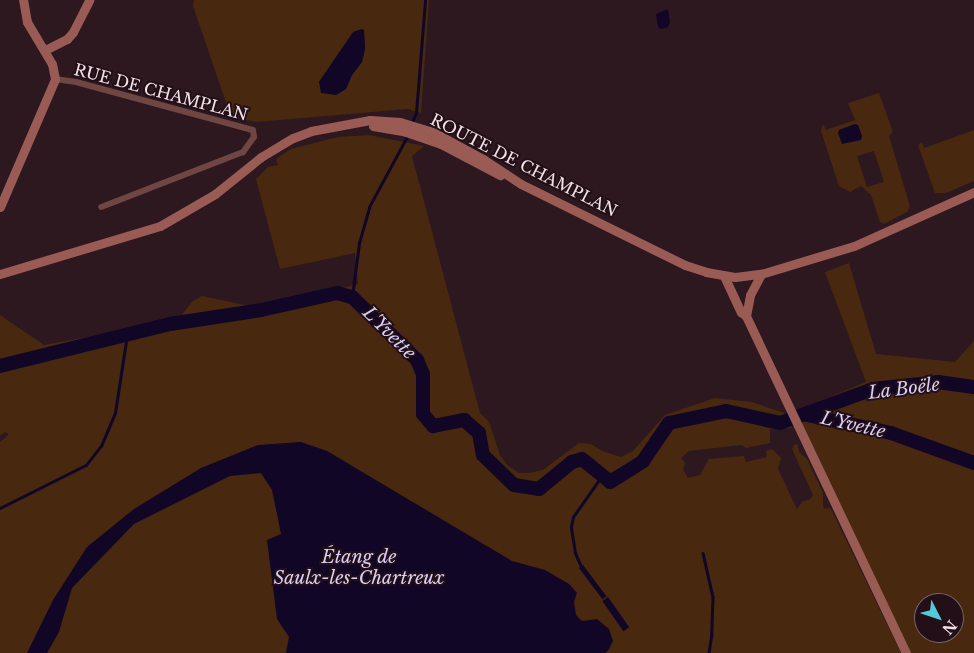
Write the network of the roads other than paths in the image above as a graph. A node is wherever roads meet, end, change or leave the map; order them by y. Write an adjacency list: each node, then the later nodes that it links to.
1 (23, 0): 3 (street)
2 (89, 0): 3 (street)
3 (45, 50): 4 (street)
4 (55, 79): 6 (street); 7 (street, RUE DE CHAMPLAN)
5 (974, 192): 9 (street, ROUTE DE CHAMPLAN)
6 (0, 207)
7 (101, 207)
8 (0, 274): 10 (street, ROUTE DE CHAMPLAN)
9 (761, 274): 10 (street, ROUTE DE CHAMPLAN); 11 (street)
10 (724, 276): 11 (street)
11 (746, 316): 12 (street)
12 (906, 653)

